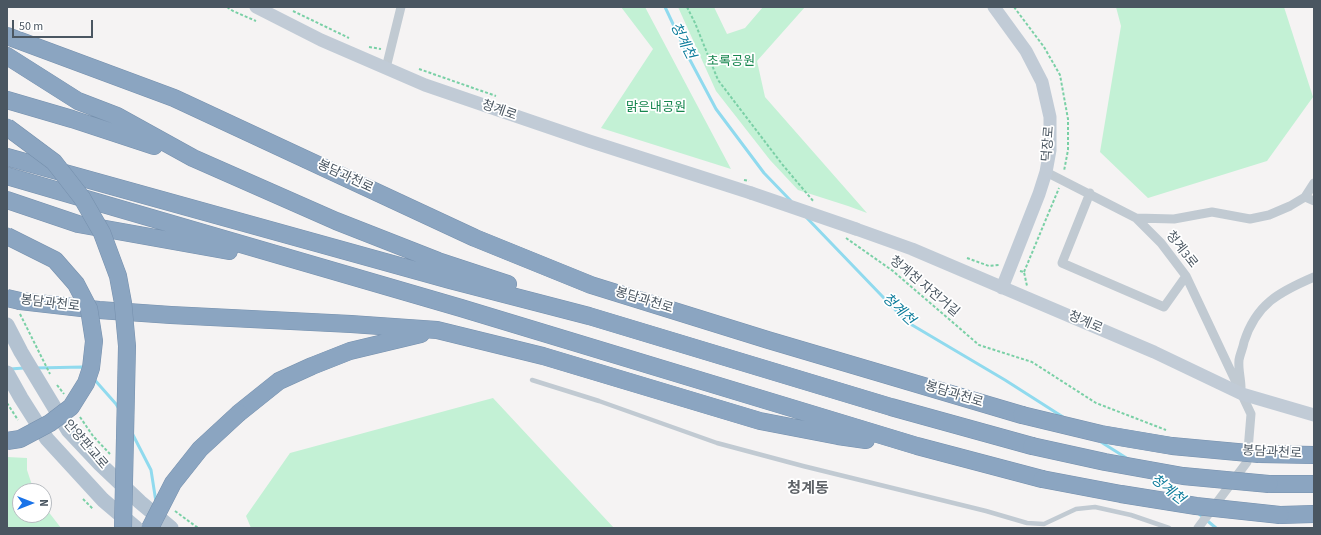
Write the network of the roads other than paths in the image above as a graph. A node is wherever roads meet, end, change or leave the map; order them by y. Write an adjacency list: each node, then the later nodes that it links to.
1 (256, 7): 6 (street, 청계로)
2 (401, 7): 6 (street)
3 (994, 7): 11 (street, 덕장로)
4 (7, 36): 35 (highway, 봉담과천로, bridge)
5 (7, 56): 10 (highway)
6 (386, 68): 23 (street, 청계로, bridge)
7 (7, 100): 10 (highway)
8 (7, 127): 38 (highway, bridge)
9 (7, 156): 25 (highway)
10 (193, 158): 25 (highway)
11 (1046, 172): 14 (street, 청계3로); 23 (street, 덕장로)
12 (7, 176): 20 (highway, 봉담과천로)
13 (1314, 183): 15 (street)
14 (1090, 193): 18 (street, 청계3로); 21 (street)
15 (1305, 197): 17 (street); 18 (street)
16 (7, 200): 20 (highway)
17 (1314, 201)
18 (1136, 218): 21 (street, 청계3로)
19 (7, 236): 32 (highway, bridge)
20 (313, 266): 33 (highway, 봉담과천로)
21 (1186, 276): 30 (street, 청계3로)
22 (1314, 277): 30 (street)
23 (1002, 288): 30 (street, 청계로)
24 (16, 304): 27 (highway, 봉담과천로)
25 (589, 316): 36 (highway, bridge)
26 (7, 325): 41 (main road, 안양판교로)
27 (437, 330): 33 (highway, 봉담과천로); 40 (highway, bridge)
28 (7, 373): 39 (main road, 안양판교로)
29 (532, 380): 42 (lane)
30 (1242, 394): 31 (street, 청계로); 35 (street, 청계3로)
31 (1314, 415)
32 (7, 441)
33 (917, 446): 37 (highway, 봉담과천로, bridge)
34 (1314, 455): 35 (highway, 봉담과천로)
35 (1253, 458): 43 (street, bridge)
36 (1314, 484)
37 (1314, 514)
38 (123, 528)
39 (136, 528)
40 (150, 528)
41 (171, 528)
42 (1169, 528)
43 (1198, 528)

